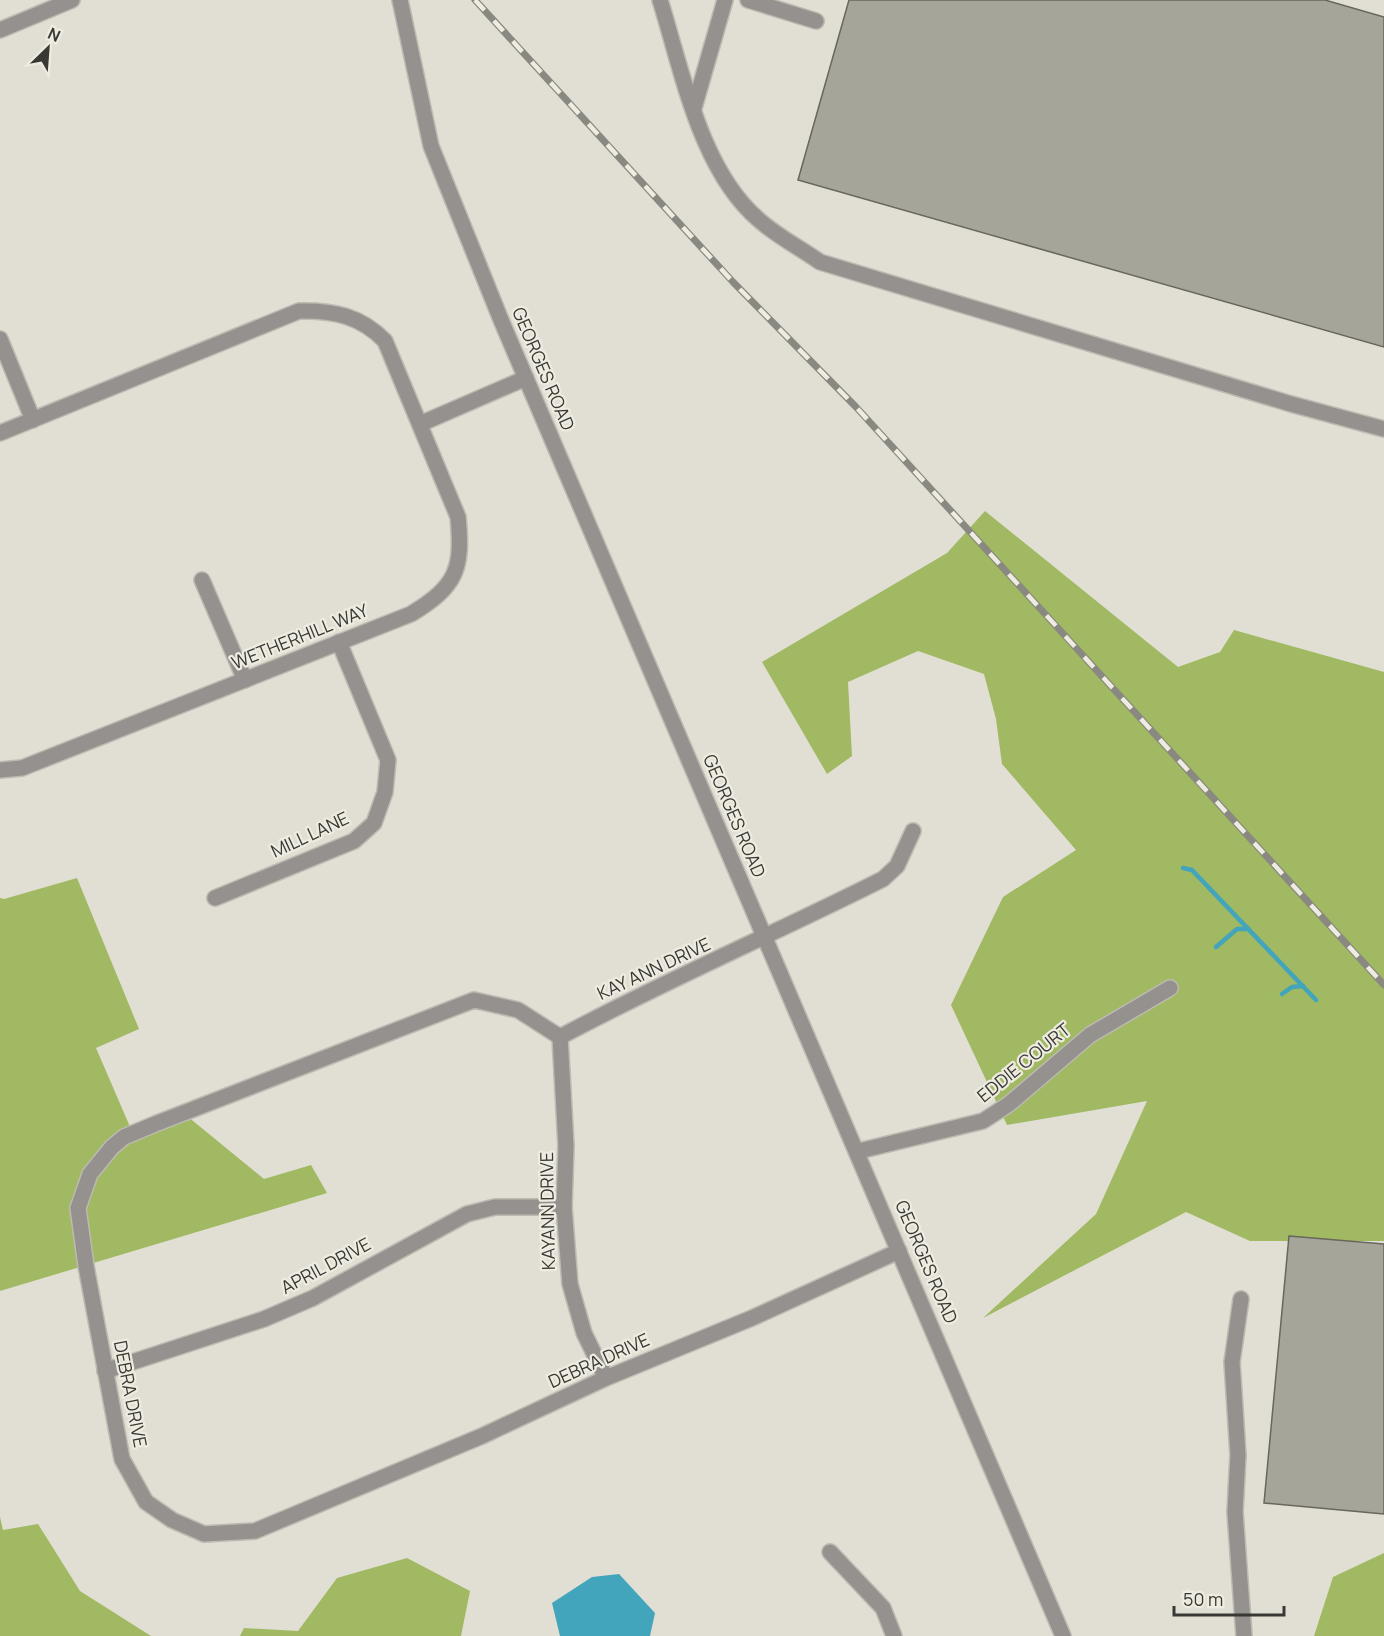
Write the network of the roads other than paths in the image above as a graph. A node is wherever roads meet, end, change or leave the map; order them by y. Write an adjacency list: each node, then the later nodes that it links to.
1 (72, 0): 7 (street)
2 (400, 0): 10 (street, GEORGES ROAD)
3 (660, 0): 8 (street)
4 (725, 0): 8 (street)
5 (748, 0): 6 (street)
6 (816, 21)
7 (0, 30)
8 (694, 108): 13 (street)
9 (0, 339): 11 (street)
10 (526, 378): 12 (street); 21 (street, GEORGES ROAD)
11 (33, 420): 12 (street, WETHERHILL WAY); 14 (street, WETHERHILL WAY)
12 (420, 424): 16 (street, WETHERHILL WAY)
13 (1384, 429)
14 (0, 433)
15 (202, 580): 17 (street)
16 (339, 642): 17 (street, WETHERHILL WAY); 20 (street, MILL LANE)
17 (245, 680): 18 (street, WETHERHILL WAY)
18 (0, 770)
19 (913, 831): 21 (street, KAY ANN DRIVE)
20 (215, 898)
21 (765, 938): 23 (street, KAY ANN DRIVE); 24 (street, GEORGES ROAD)
22 (1170, 988): 24 (street, EDDIE COURT)
23 (560, 1037): 25 (street, KAYANN DRIVE); 28 (street, DEBRA DRIVE)
24 (859, 1152): 26 (street, GEORGES ROAD)
25 (564, 1207): 28 (street, APRIL DRIVE); 29 (street, KAYANN DRIVE)
26 (899, 1251): 29 (street, DEBRA DRIVE); 32 (street, GEORGES ROAD)
27 (1240, 1299): 33 (street)
28 (105, 1371): 29 (street, DEBRA DRIVE)
29 (606, 1378)
30 (830, 1552): 31 (street)
31 (894, 1636)
32 (1064, 1636)
33 (1244, 1636)

